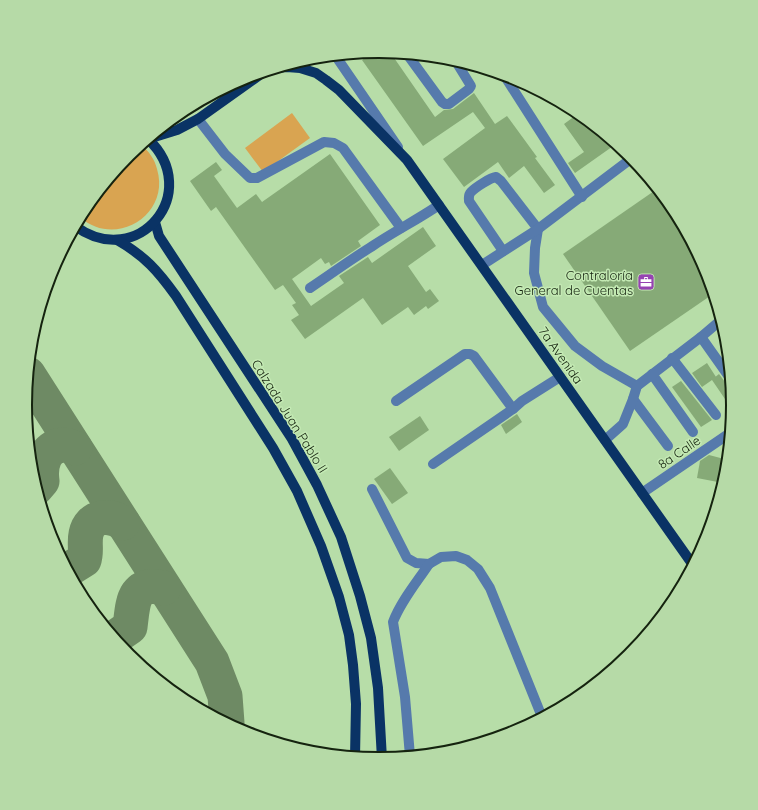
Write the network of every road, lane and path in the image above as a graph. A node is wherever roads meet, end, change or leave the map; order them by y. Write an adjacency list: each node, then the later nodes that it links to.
1 (410, 60): 4 (street)
2 (339, 61): 10 (street, 7a Avenida)
3 (298, 68): 10 (main road, 7a Avenida)
4 (460, 68)
5 (248, 83): 7 (main road)
6 (509, 83): 12 (street)
7 (198, 119): 8 (main road); 15 (street)
8 (162, 135)
9 (152, 143): 14 (main road)
10 (407, 160): 13 (main road, 7a Avenida)
11 (626, 162): 12 (street)
12 (582, 197): 17 (street)
13 (439, 205): 15 (street); 20 (main road, 7a Avenida)
14 (155, 222): 18 (main road); 45 (main road, Calzada Juan Pablo II)
15 (401, 228): 21 (street)
16 (79, 229): 18 (main road)
17 (538, 229): 19 (street); 19 (street); 28 (street)
18 (117, 240): 44 (main road)
19 (503, 251): 20 (street)
20 (482, 265): 27 (main road, 7a Avenida)
21 (310, 288)
22 (716, 324): 23 (street)
23 (701, 337): 24 (street); 25 (street)
24 (672, 358): 26 (street); 32 (street)
25 (724, 369)
26 (652, 374): 28 (street); 33 (street)
27 (560, 377): 31 (street); 35 (main road, 7a Avenida)
28 (637, 386): 29 (street)
29 (633, 399): 35 (street); 36 (street)
30 (396, 400): 31 (street)
31 (513, 409): 37 (street)
32 (716, 415)
33 (693, 432)
34 (724, 437): 39 (street, 8a Calle)
35 (605, 440): 39 (main road, 7a Avenida)
36 (668, 446)
37 (433, 464)
38 (372, 489): 41 (street)
39 (642, 493): 40 (main road, 7a Avenida)
40 (689, 560)
41 (429, 564): 42 (street); 43 (street)
42 (540, 712)
43 (410, 750)
44 (355, 751)
45 (382, 752)

